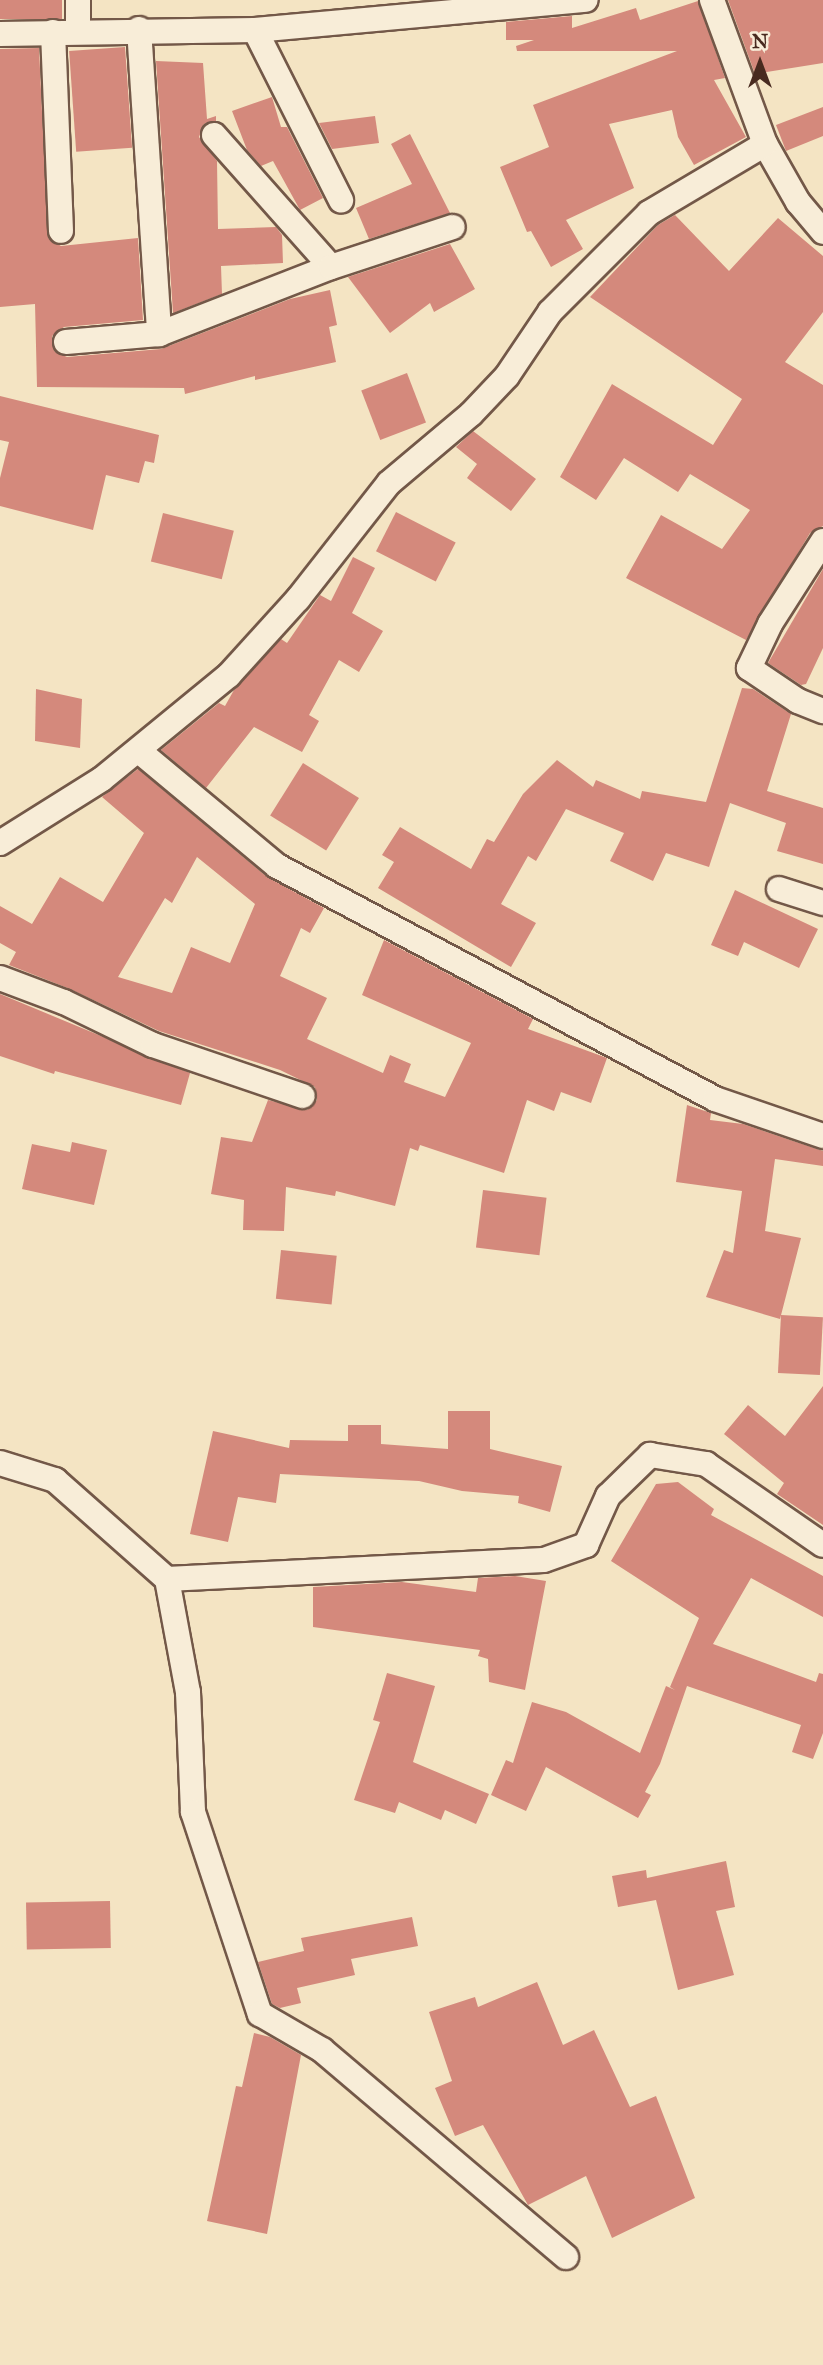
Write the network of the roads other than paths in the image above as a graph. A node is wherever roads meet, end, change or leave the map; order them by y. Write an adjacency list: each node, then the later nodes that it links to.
1 (78, 0): 7 (street)
2 (586, 0): 4 (street)
3 (712, 0): 11 (street)
4 (484, 6): 6 (street)
5 (139, 29): 6 (street); 7 (street); 17 (street)
6 (255, 30): 12 (street)
7 (79, 31): 8 (street)
8 (53, 32): 9 (street); 14 (street)
9 (0, 34)
10 (214, 135): 16 (street)
11 (765, 144): 15 (street); 21 (street)
12 (341, 200)
13 (453, 227): 16 (street)
14 (61, 232)
15 (823, 232)
16 (331, 267): 17 (street)
17 (159, 334): 18 (street)
18 (66, 342)
19 (823, 541): 20 (street)
20 (823, 711)
21 (139, 751): 22 (street); 27 (street)
22 (0, 843)
23 (779, 889): 24 (street)
24 (823, 903)
25 (0, 978): 26 (street)
26 (303, 1096)
27 (823, 1136)
28 (0, 1463): 30 (street)
29 (823, 1545): 30 (street)
30 (167, 1579): 31 (street)
31 (566, 2257)

